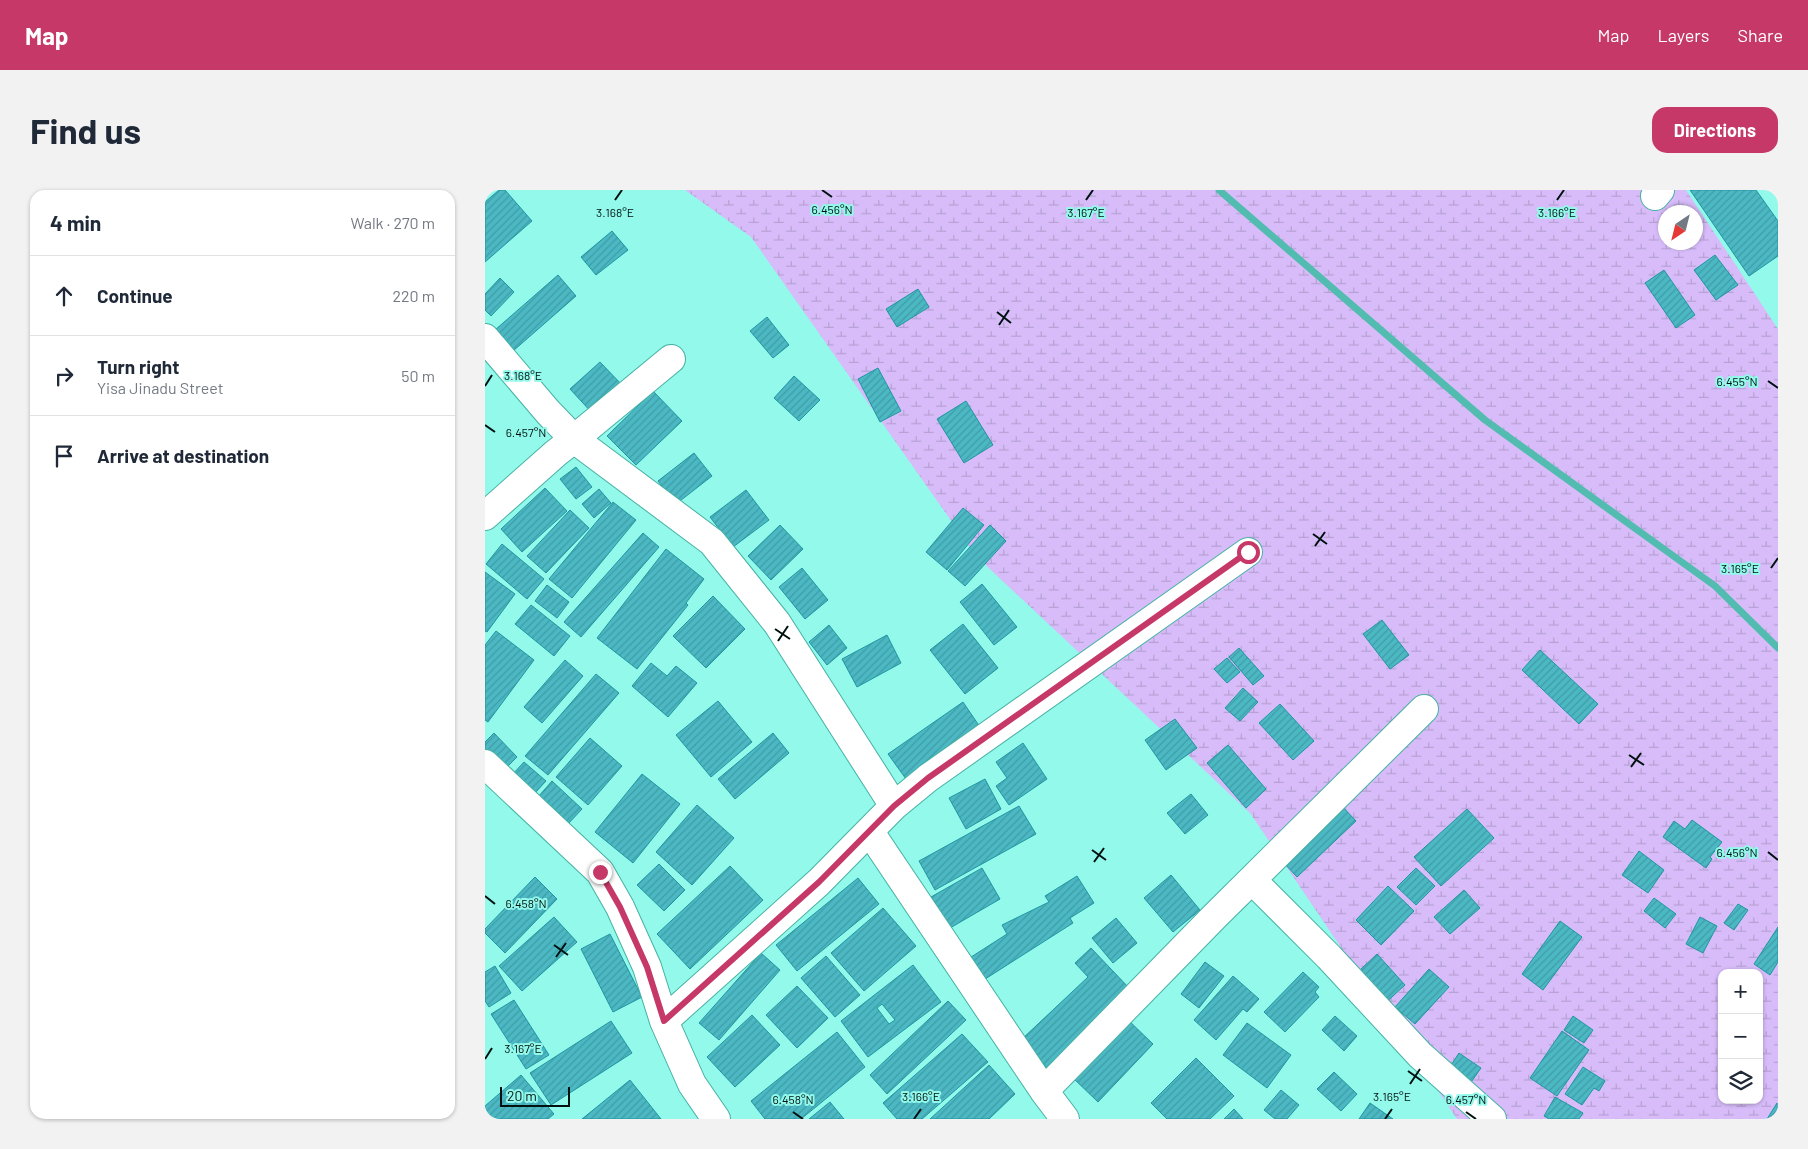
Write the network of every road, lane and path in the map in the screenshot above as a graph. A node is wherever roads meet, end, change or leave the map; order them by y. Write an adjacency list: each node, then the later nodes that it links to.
1 (485, 338): 3 (street)
2 (671, 359): 3 (street)
3 (574, 439): 4 (street); 8 (street)
4 (485, 516)
5 (1248, 552): 8 (street)
6 (1424, 709): 10 (street)
7 (485, 764): 11 (street)
8 (894, 806): 9 (street)
9 (870, 832): 11 (street); 12 (street)
10 (1252, 880): 12 (street); 15 (street)
11 (664, 1021): 13 (street)
12 (1044, 1091): 14 (street)
13 (716, 1119)
14 (1065, 1119)
15 (1492, 1119)

